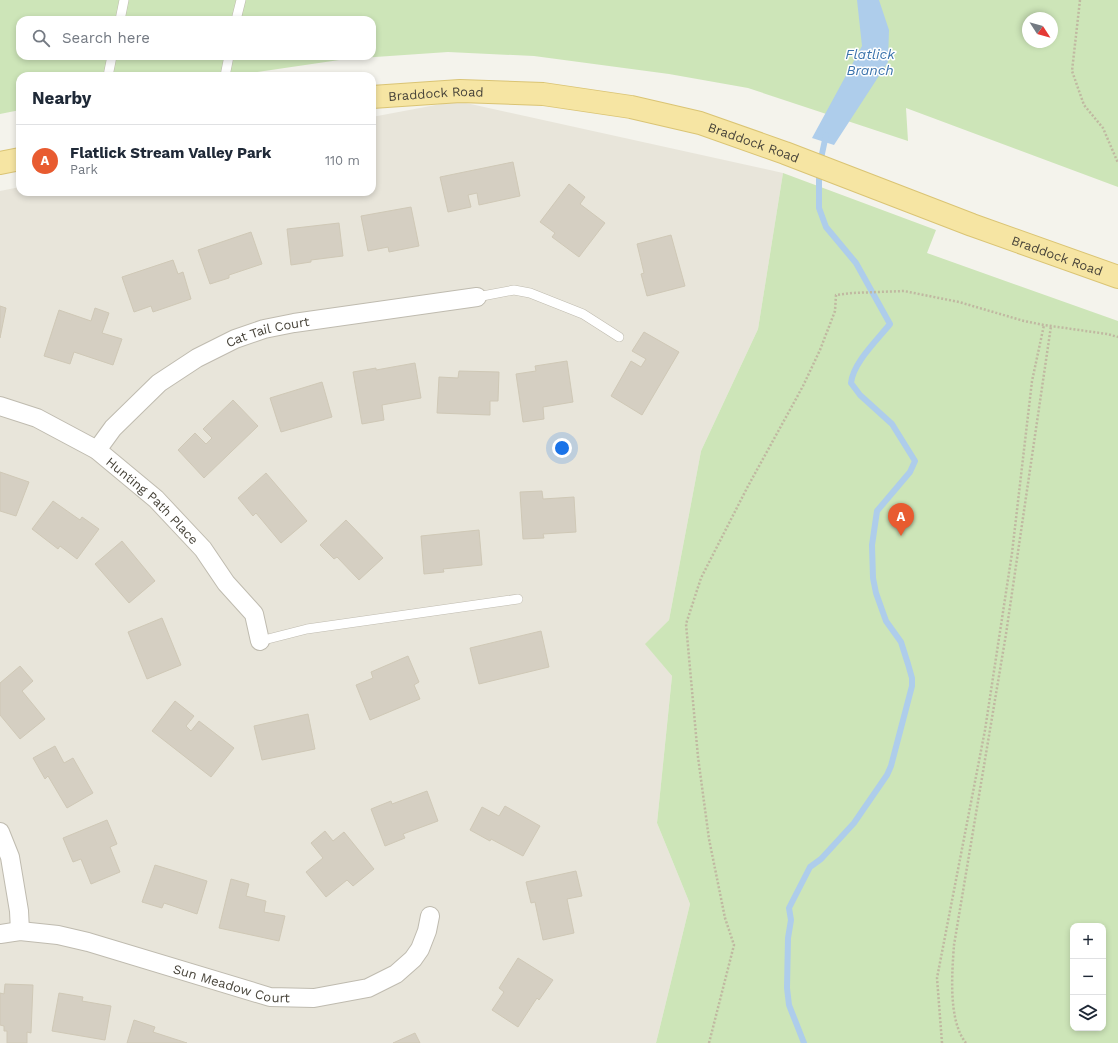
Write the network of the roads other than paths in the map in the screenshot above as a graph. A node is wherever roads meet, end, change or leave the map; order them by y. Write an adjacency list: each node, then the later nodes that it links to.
1 (124, 0): 3 (lane)
2 (240, 0): 4 (lane)
3 (121, 16)
4 (237, 16)
5 (111, 60): 7 (lane)
6 (228, 60): 8 (lane)
7 (109, 72)
8 (226, 72)
9 (376, 97): 12 (main road, Braddock Road)
10 (16, 160): 11 (main road)
11 (0, 163)
12 (1118, 277)
13 (477, 297): 14 (lane); 16 (street, Cat Tail Court)
14 (619, 337)
15 (0, 406): 16 (street, Hunting Path Place)
16 (97, 450): 18 (street, Hunting Path Place)
17 (518, 599): 18 (lane)
18 (260, 642)
19 (0, 832): 21 (street)
20 (430, 916): 21 (street, Sun Meadow Court)
21 (20, 931): 22 (street, Sun Meadow Court)
22 (0, 934)

